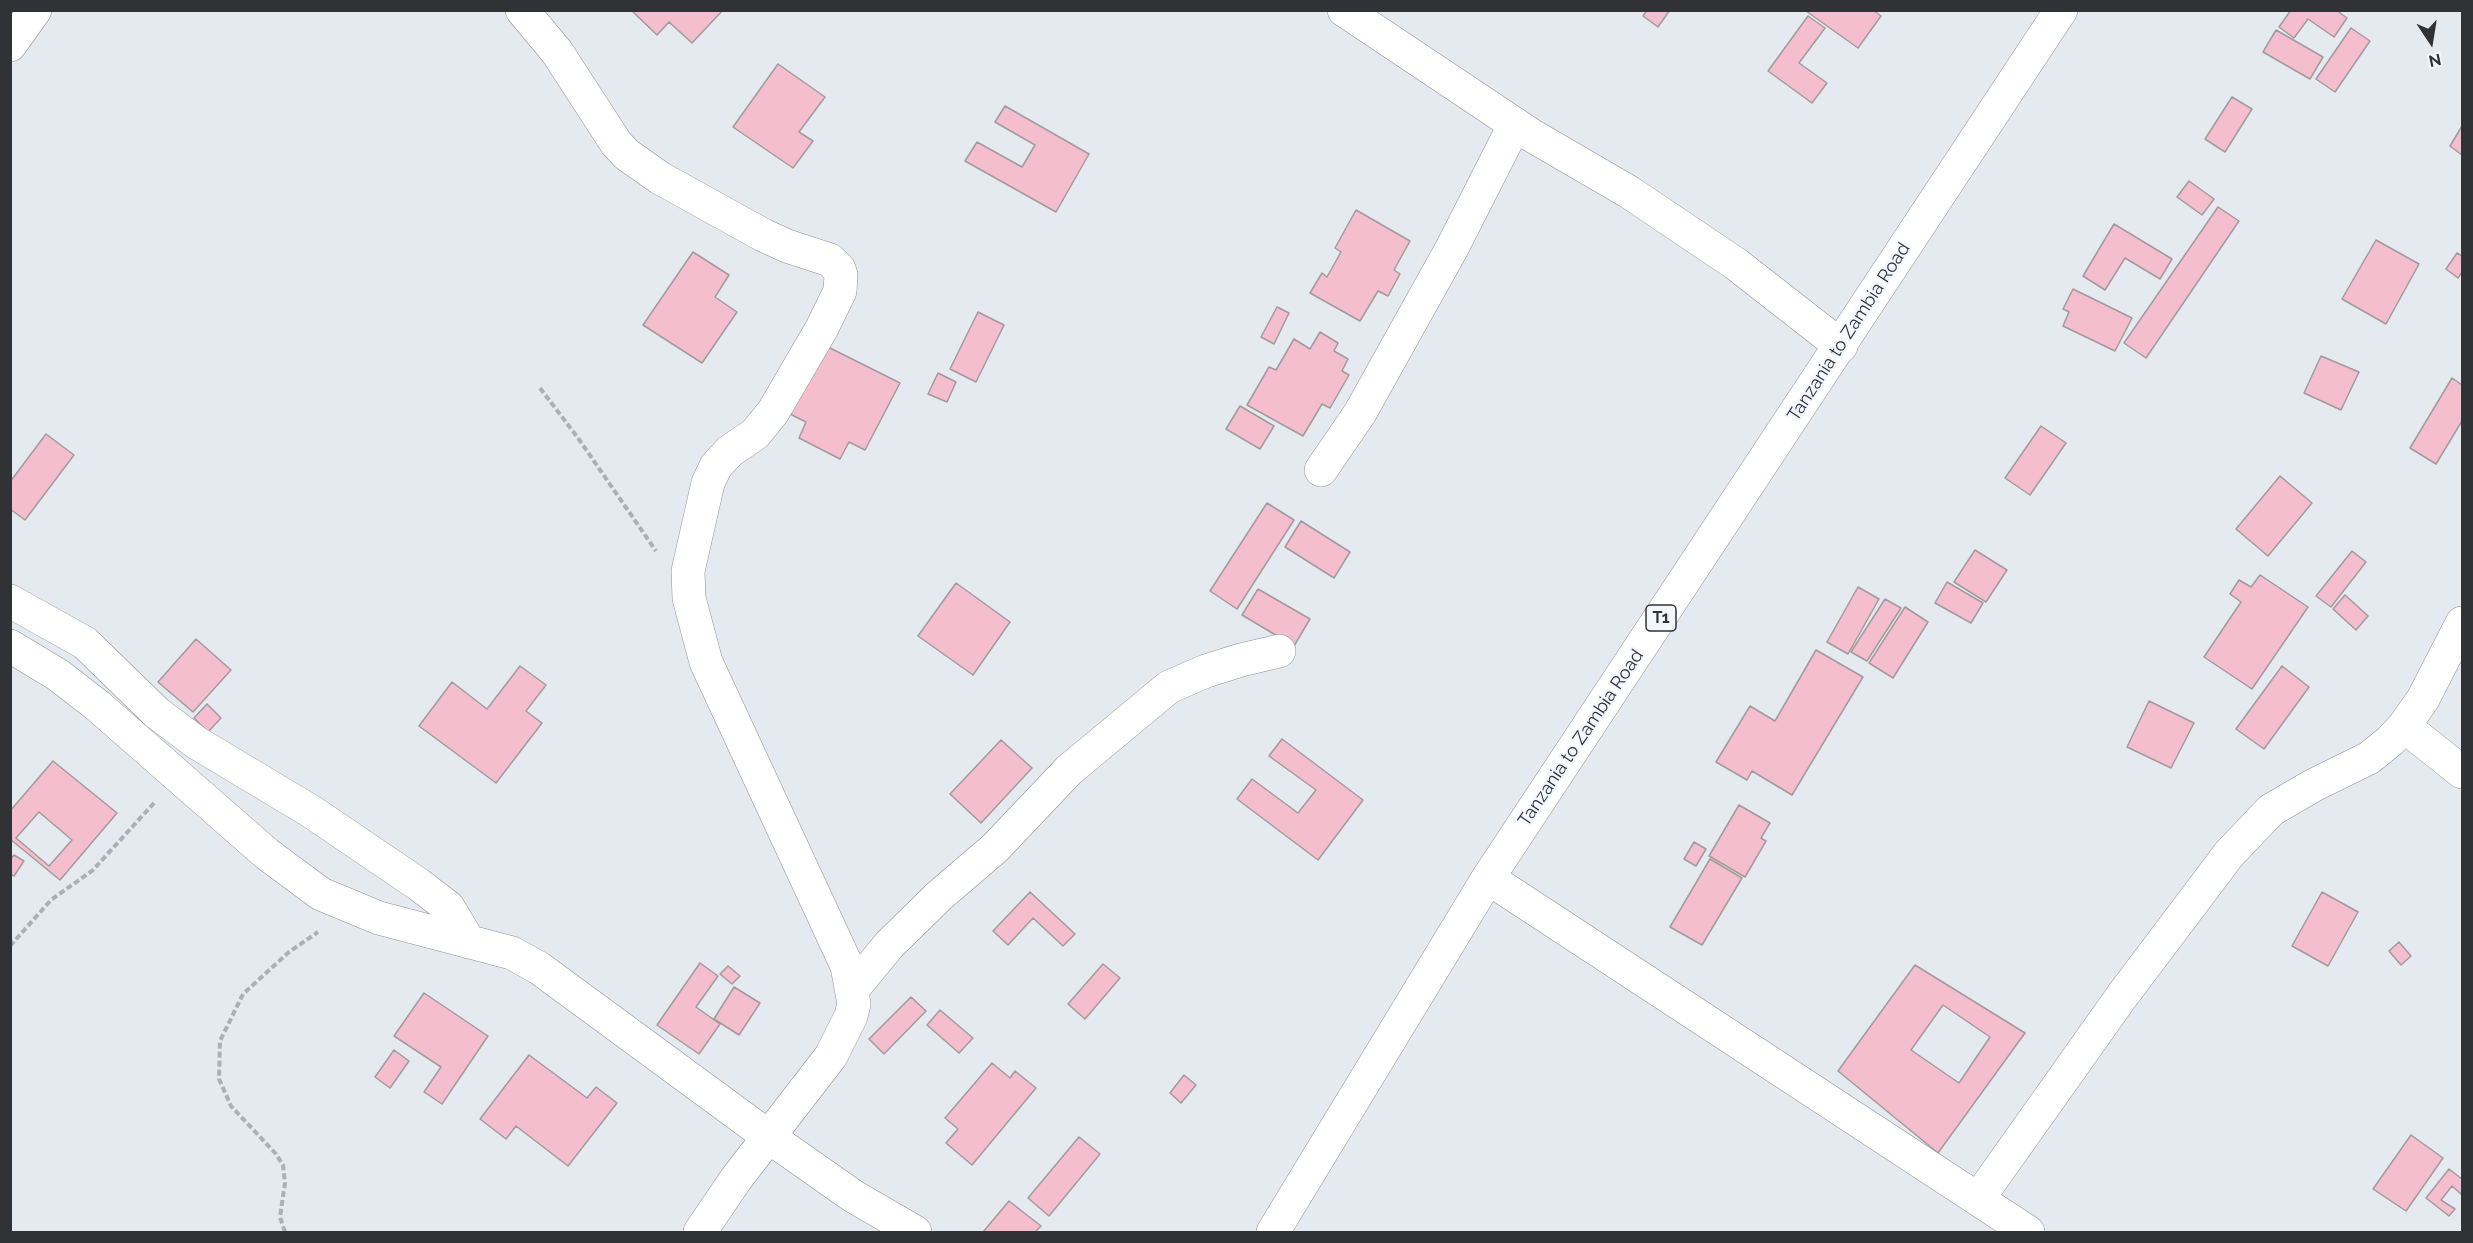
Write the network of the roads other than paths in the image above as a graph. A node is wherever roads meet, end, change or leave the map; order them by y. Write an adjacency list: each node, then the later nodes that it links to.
1 (35, 10): 5 (main road)
2 (522, 10): 17 (main road)
3 (1344, 10): 6 (main road)
4 (2061, 10): 7 (main road, Tanzania to Zambia Road / T1)
5 (10, 45)
6 (1515, 124): 7 (main road); 8 (main road)
7 (1841, 346): 15 (main road, Tanzania to Zambia Road / T1)
8 (1321, 470)
9 (10, 601): 16 (main road)
10 (2463, 623): 13 (main road)
11 (10, 646): 16 (main road)
12 (1279, 651): 17 (main road)
13 (2404, 726): 14 (main road); 19 (main road)
14 (2463, 772)
15 (1488, 878): 19 (main road); 22 (main road, Tanzania to Zambia Road / T1)
16 (469, 942): 18 (main road)
17 (852, 990): 18 (main road)
18 (769, 1137): 20 (main road); 21 (main road)
19 (1978, 1199): 23 (main road)
20 (700, 1233)
21 (915, 1233)
22 (1273, 1233)
23 (2028, 1233)

